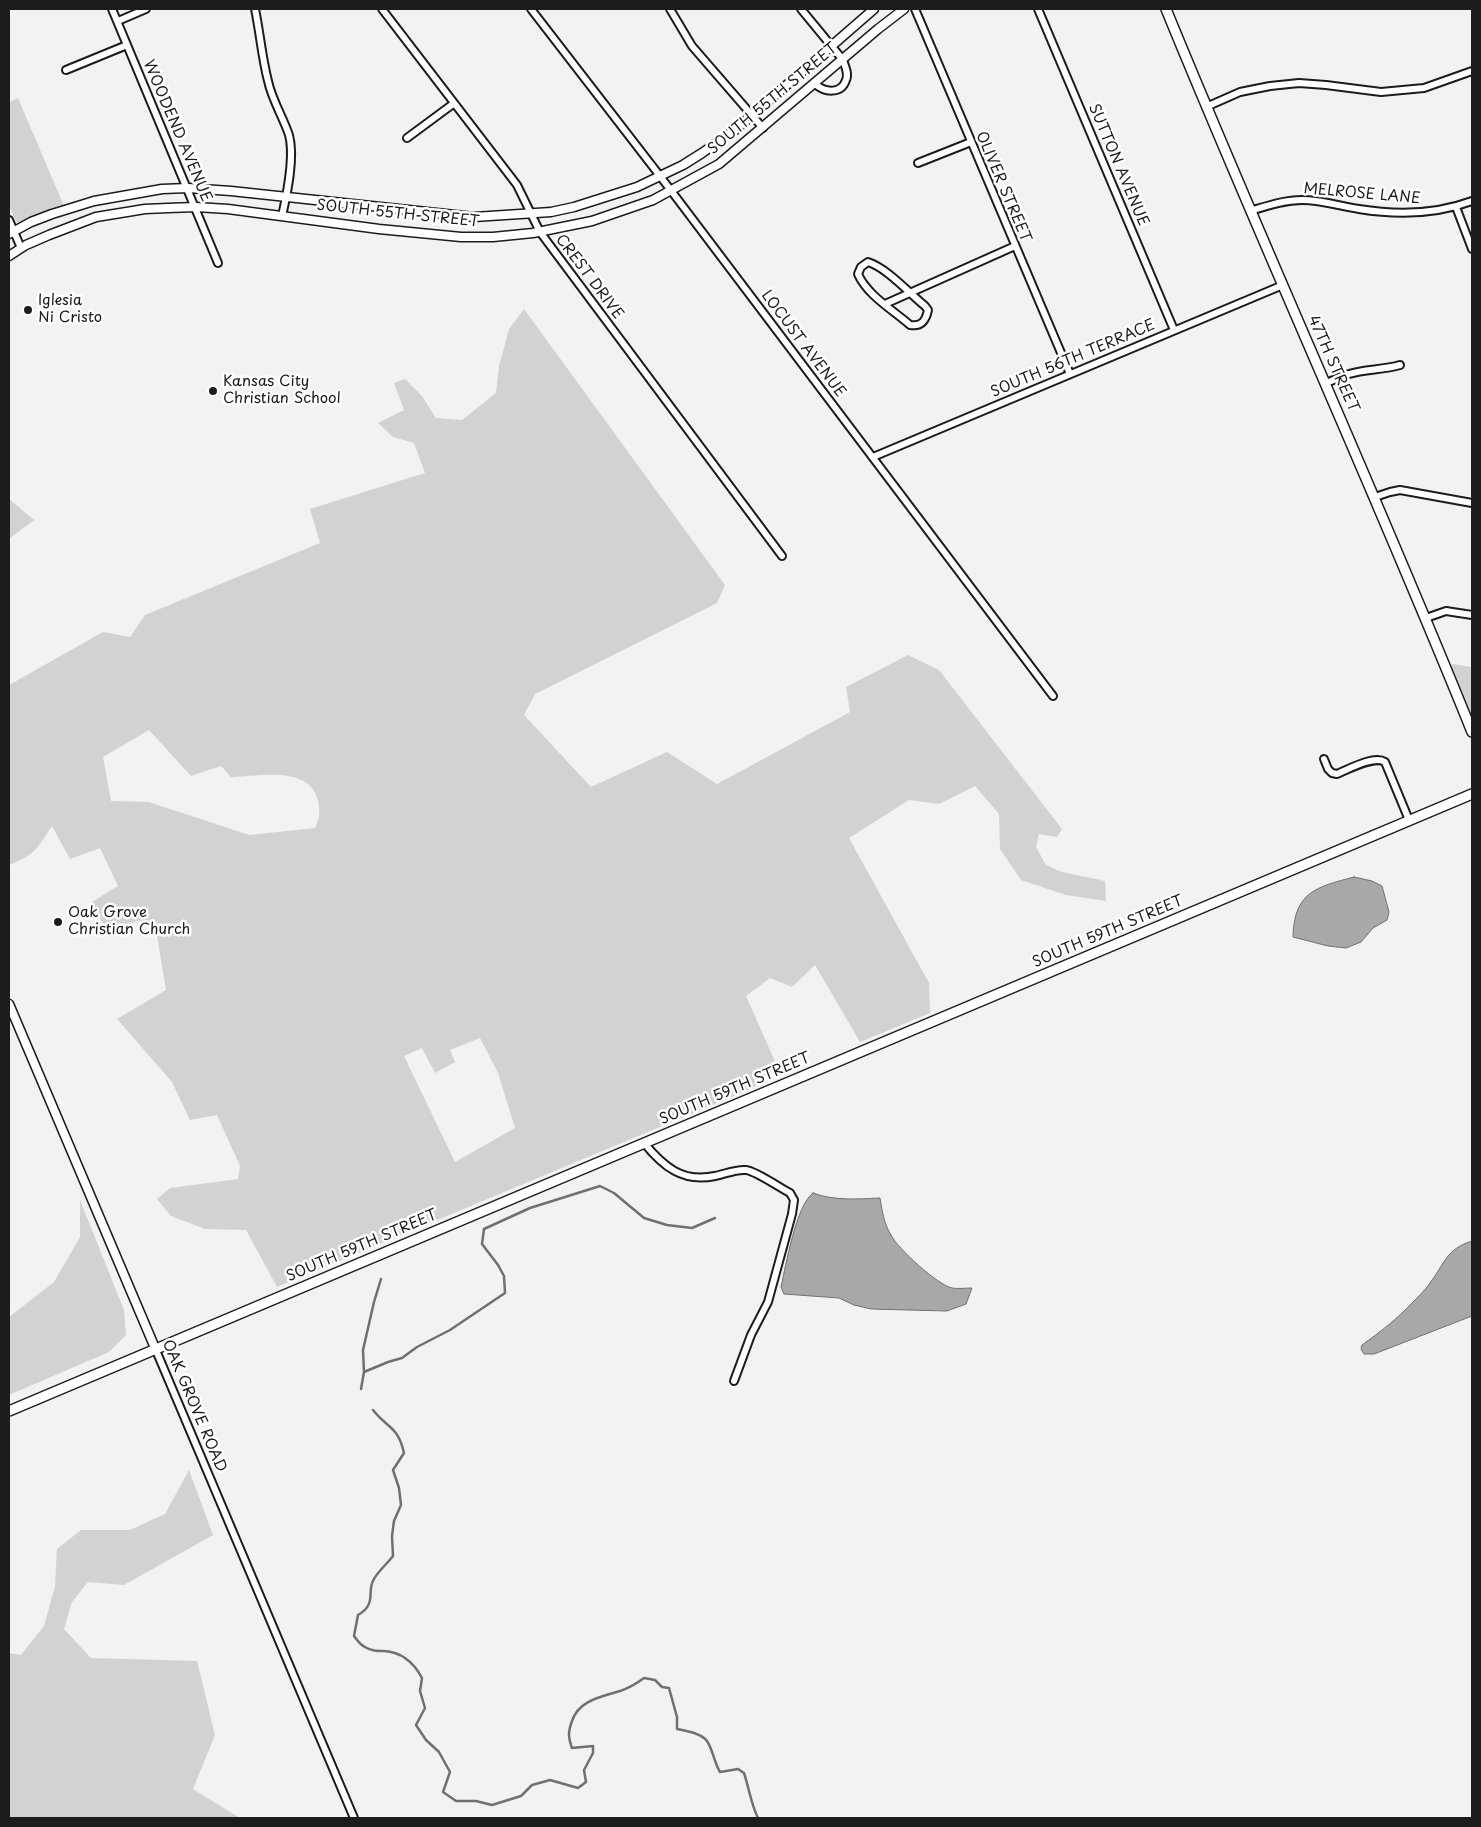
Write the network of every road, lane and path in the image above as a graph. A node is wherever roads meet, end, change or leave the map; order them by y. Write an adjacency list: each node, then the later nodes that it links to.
1 (112, 9): 13 (street, WOODEND AVENUE)
2 (146, 9): 13 (street)
3 (256, 9): 30 (street)
4 (382, 9): 20 (street, CREST DRIVE)
5 (531, 9): 27 (street, LOCUST AVENUE)
6 (670, 9): 22 (street)
7 (801, 9): 15 (street)
8 (874, 9): 15 (street, SOUTH 55TH STREET)
9 (904, 9): 16 (street, SOUTH 55TH STREET)
10 (915, 9): 25 (street, OLIVER STREET)
11 (1038, 9): 48 (street, SUTTON AVENUE)
12 (1166, 9): 21 (main road, 47TH STREET)
13 (118, 21): 14 (street, WOODEND AVENUE)
14 (126, 45): 17 (street); 28 (street, WOODEND AVENUE)
15 (830, 46): 16 (street); 22 (street, SOUTH 55TH STREET)
16 (843, 60): 19 (street, SOUTH 55TH STREET); 19 (street)
17 (66, 70)
18 (1472, 71): 21 (street)
19 (815, 84): 23 (street, SOUTH 55TH STREET)
20 (453, 104): 24 (street); 35 (street, CREST DRIVE)
21 (1206, 107): 34 (main road, 47TH STREET)
22 (751, 115): 23 (street); 27 (street, SOUTH 55TH STREET)
23 (763, 128): 29 (street, SOUTH 55TH STREET)
24 (407, 138)
25 (971, 142): 26 (street); 40 (street, OLIVER STREET)
26 (918, 163)
27 (660, 176): 29 (street, LOCUST AVENUE); 35 (street, SOUTH 55TH STREET)
28 (188, 188): 30 (street, SOUTH 55TH STREET); 32 (street, WOODEND AVENUE); 39 (street, SOUTH 55TH STREET)
29 (671, 190): 38 (street, SOUTH 55TH STREET); 52 (street, LOCUST AVENUE)
30 (286, 197): 35 (street, SOUTH 55TH STREET); 36 (street)
31 (1472, 201): 33 (street, MELROSE LANE)
32 (196, 207): 36 (street, SOUTH 55TH STREET); 41 (street, SOUTH 55TH STREET); 44 (street, WOODEND AVENUE)
33 (1456, 207): 34 (street, MELROSE LANE); 42 (street)
34 (1250, 211): 45 (main road, 47TH STREET)
35 (532, 214): 38 (street, CREST DRIVE)
36 (282, 216): 38 (street, SOUTH 55TH STREET)
37 (9, 220): 39 (street)
38 (540, 232): 55 (street, CREST DRIVE)
39 (11, 233): 41 (street)
40 (1015, 246): 46 (street); 50 (street, OLIVER STREET)
41 (21, 248): 43 (street, SOUTH 55TH STREET)
42 (1472, 248)
43 (9, 256)
44 (218, 263)
45 (1283, 285): 48 (street, SOUTH 56TH TERRACE); 51 (main road, 47TH STREET)
46 (909, 293): 47 (street); 47 (street); 47 (street)
47 (885, 304)
48 (1174, 330): 50 (street, SOUTH 56TH TERRACE)
49 (1400, 365): 51 (street)
50 (1070, 374): 52 (street, SOUTH 56TH TERRACE)
51 (1326, 383): 53 (main road, 47TH STREET)
52 (873, 457): 58 (street, LOCUST AVENUE)
53 (1376, 498): 54 (street); 57 (main road, 47TH STREET)
54 (1472, 503)
55 (782, 556)
56 (1472, 615): 57 (street)
57 (1426, 618): 59 (main road, 47TH STREET)
58 (1053, 696)
59 (1472, 732)
60 (1324, 759): 62 (street)
61 (1472, 794): 62 (main road, SOUTH 59TH STREET)
62 (1409, 820): 64 (main road, SOUTH 59TH STREET)
63 (9, 1004): 65 (street, OAK GROVE ROAD)
64 (644, 1143): 65 (main road, SOUTH 59TH STREET); 66 (street)
65 (155, 1348): 67 (main road, SOUTH 59TH STREET); 68 (street, OAK GROVE ROAD)
66 (734, 1381)
67 (9, 1411)
68 (354, 1818)

